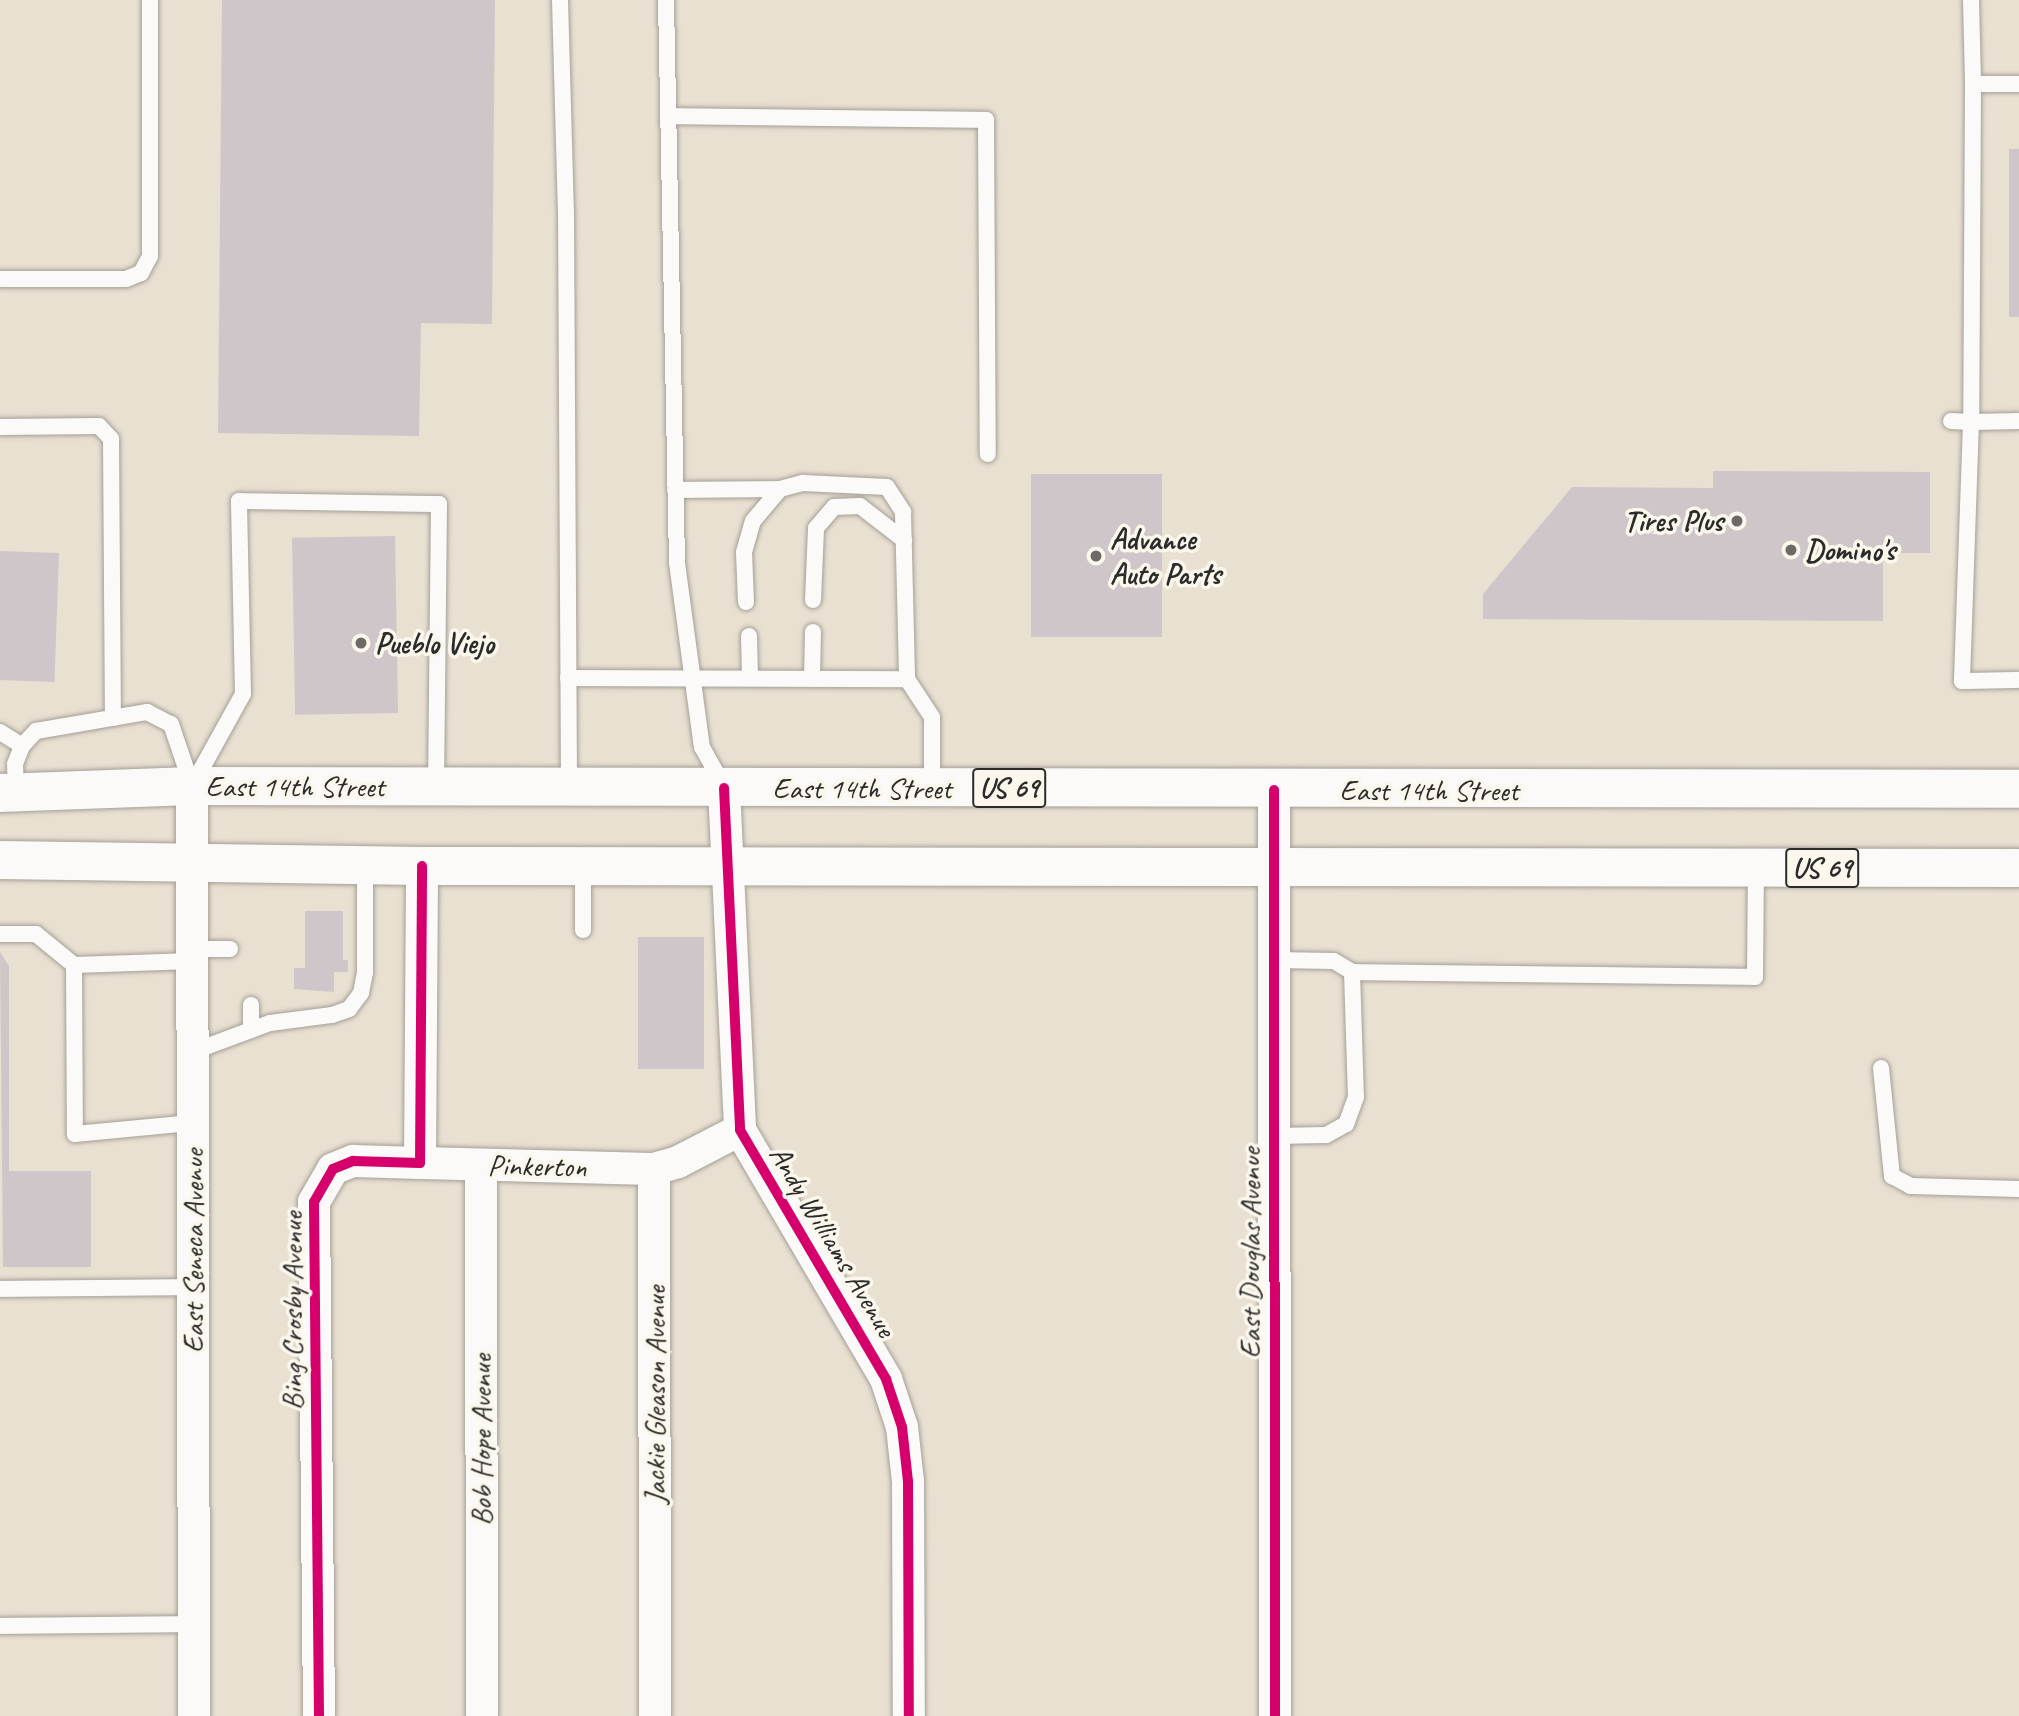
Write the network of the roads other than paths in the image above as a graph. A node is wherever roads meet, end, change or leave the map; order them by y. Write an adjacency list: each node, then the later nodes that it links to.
1 (150, 0): 8 (lane)
2 (560, 0): 22 (lane)
3 (666, 0): 7 (lane)
4 (1971, 0): 5 (lane)
5 (1973, 84): 6 (lane); 11 (lane)
6 (2019, 84)
7 (668, 116): 13 (lane); 15 (lane)
8 (0, 279)
9 (1951, 421): 11 (lane)
10 (2019, 421): 11 (lane)
11 (1971, 422): 26 (lane)
12 (0, 427): 27 (lane)
13 (988, 454)
14 (780, 489): 15 (lane); 16 (lane); 18 (lane)
15 (675, 490): 21 (lane)
16 (904, 540): 17 (lane); 25 (lane)
17 (813, 600)
18 (746, 602)
19 (813, 632): 24 (lane)
20 (749, 636): 23 (lane)
21 (693, 677): 22 (lane); 23 (lane); 33 (lane)
22 (568, 678): 32 (lane)
23 (750, 678): 24 (lane)
24 (812, 679): 25 (lane)
25 (907, 679): 34 (lane)
26 (2019, 680)
27 (113, 718): 29 (lane); 30 (lane)
28 (0, 732): 29 (lane)
29 (22, 746): 37 (lane)
30 (192, 786): 31 (main road, East 14th Street / US 69); 31 (lane); 37 (main road, East 14th Street / US 69); 39 (street, East Seneca Avenue)
31 (436, 788): 32 (main road, East 14th Street / US 69)
32 (569, 788): 33 (main road, East 14th Street / US 69)
33 (724, 788): 34 (main road, East 14th Street / US 69); 43 (street, Andy Williams Avenue)
34 (932, 788): 36 (main road, East 14th Street / US 69)
35 (2019, 789): 36 (main road, East 14th Street / US 69)
36 (1274, 790): 46 (street, East Douglas Avenue)
37 (8, 792)
38 (0, 860): 39 (main road, US 69)
39 (192, 865): 40 (main road, US 69); 50 (street, East Seneca Avenue)
40 (365, 866): 41 (main road, US 69); 55 (lane)
41 (422, 866): 42 (main road, US 69); 61 (street)
42 (583, 867): 43 (main road, US 69); 47 (lane)
43 (727, 867): 46 (main road, US 69); 59 (street, Andy Williams Avenue)
44 (2019, 867): 45 (main road, US 69)
45 (1756, 868): 46 (main road, US 69); 53 (lane)
46 (1274, 869): 51 (street, East Douglas Avenue)
47 (583, 930)
48 (0, 934): 52 (lane)
49 (230, 949): 50 (lane)
50 (192, 955): 52 (lane); 56 (street, East Seneca Avenue)
51 (1274, 960): 53 (lane); 60 (street, East Douglas Avenue)
52 (74, 965): 58 (lane)
53 (1352, 972): 60 (lane)
54 (251, 1005): 55 (lane)
55 (251, 1029): 56 (lane)
56 (192, 1052): 58 (street, East Seneca Avenue)
57 (1881, 1068): 64 (lane)
58 (192, 1123): 65 (street, East Seneca Avenue)
59 (740, 1130): 63 (street); 73 (street, Andy Williams Avenue)
60 (1274, 1136): 74 (street, East Douglas Avenue)
61 (420, 1163): 62 (street, Pinkerton); 70 (street, Bing Crosby Avenue)
62 (481, 1165): 63 (street, Pinkerton); 71 (street, Bob Hope Avenue)
63 (654, 1169): 72 (street, Jackie Gleason Avenue)
64 (2019, 1189)
65 (193, 1287): 66 (lane); 67 (street, East Seneca Avenue)
66 (0, 1289)
67 (194, 1624): 68 (lane); 69 (street, East Seneca Avenue)
68 (0, 1626)
69 (194, 1716)
70 (319, 1716)
71 (482, 1716)
72 (655, 1716)
73 (909, 1716)
74 (1275, 1716)

